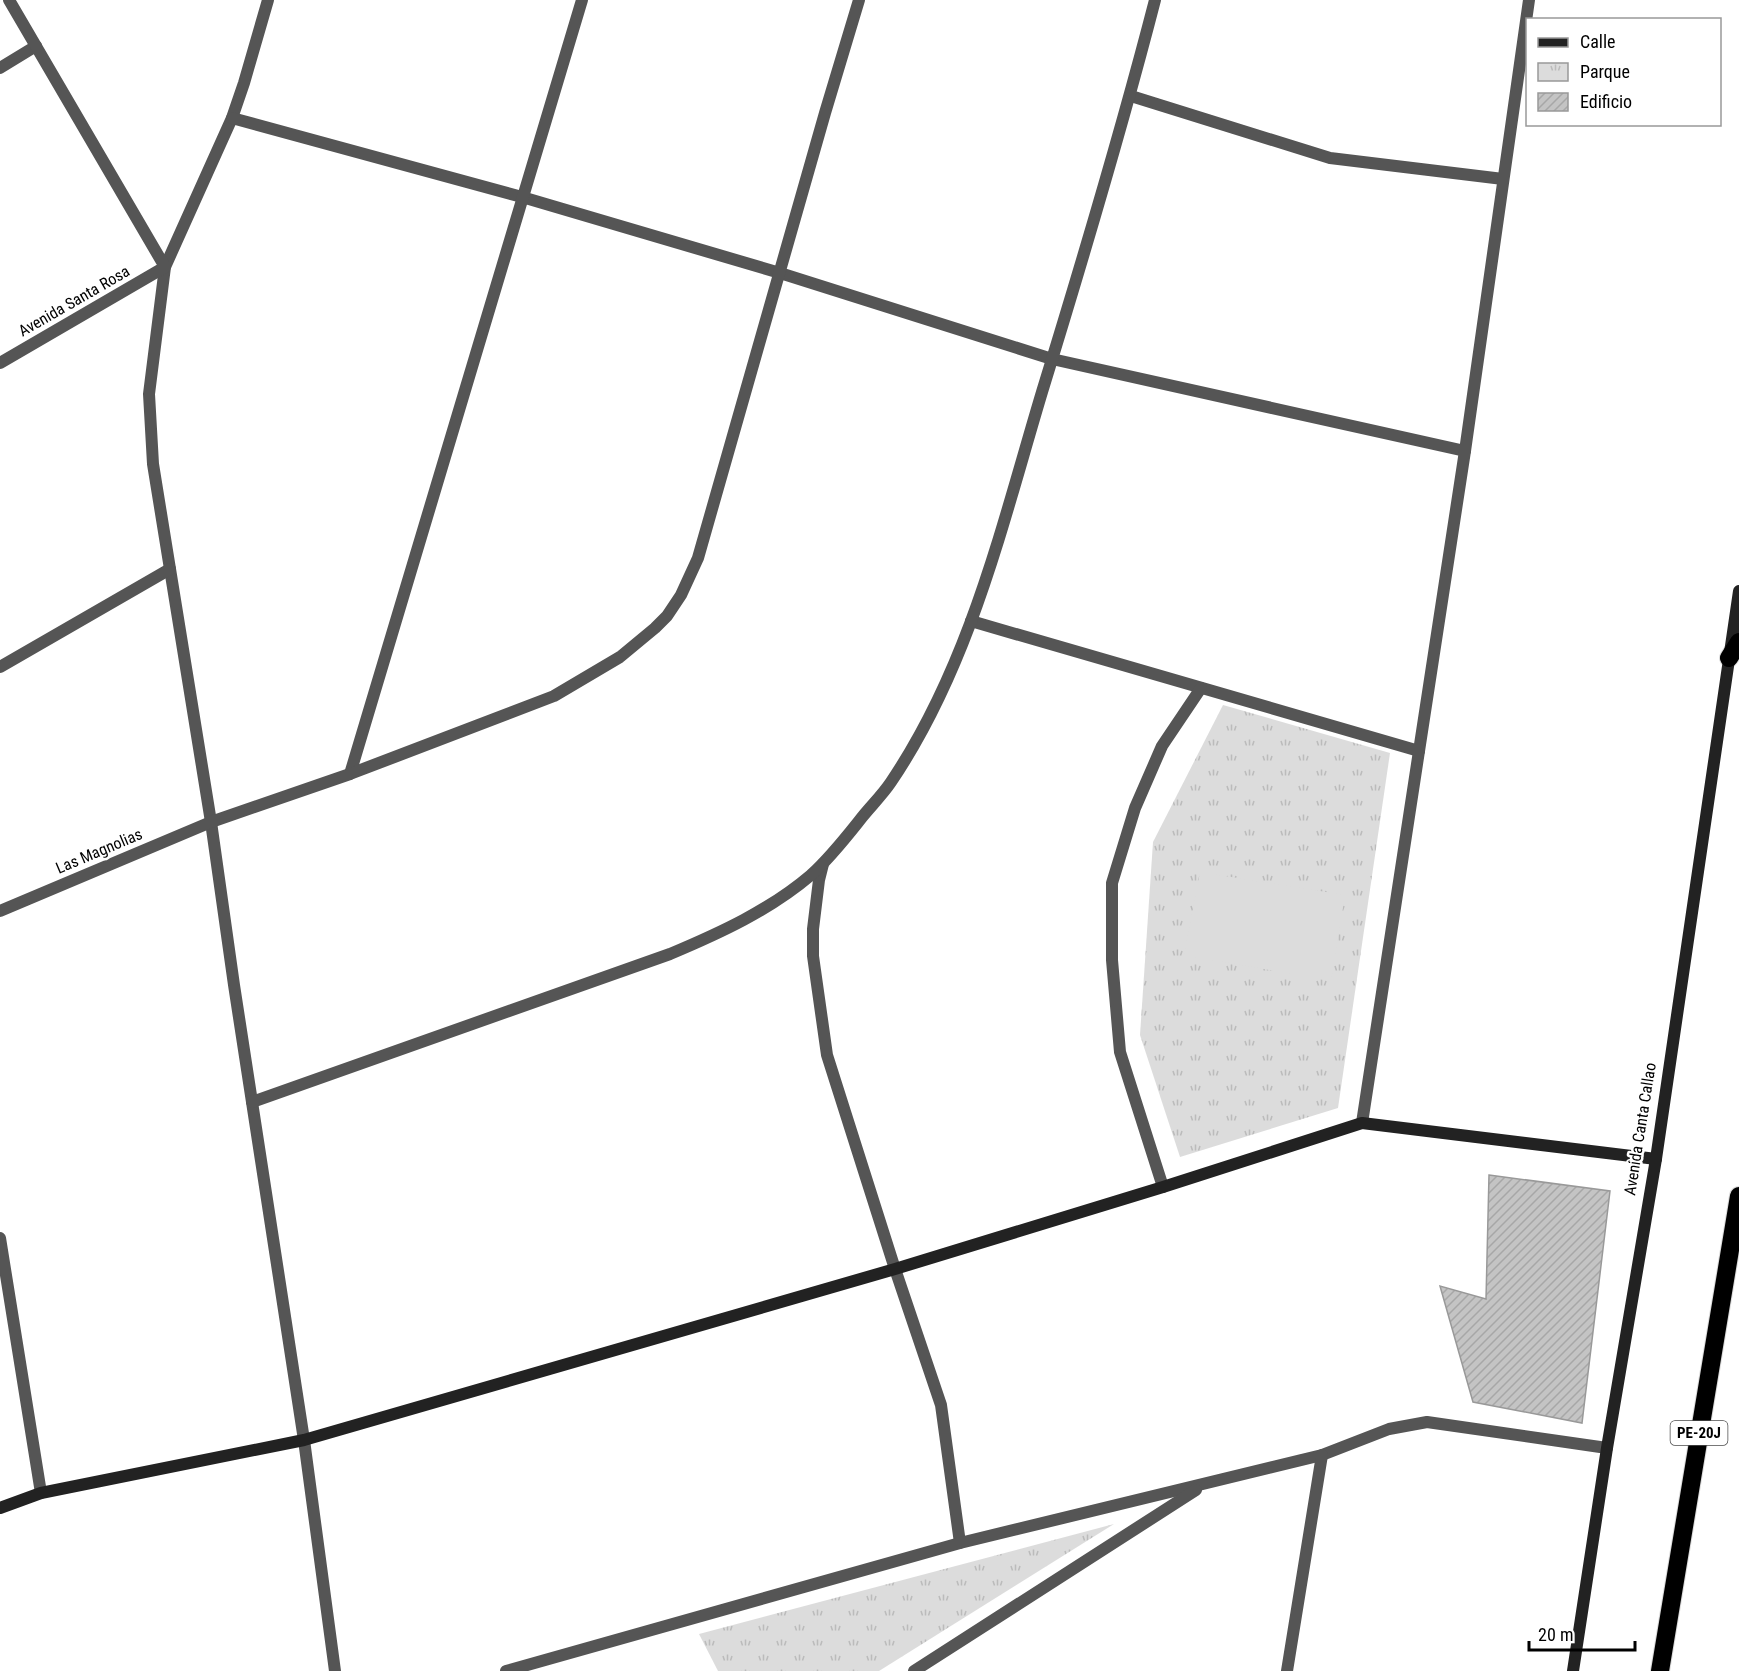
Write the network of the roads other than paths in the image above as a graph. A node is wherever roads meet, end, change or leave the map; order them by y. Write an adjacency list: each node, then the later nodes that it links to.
1 (9, 0): 9 (street)
2 (268, 0): 12 (street)
3 (582, 0): 14 (street)
4 (859, 0): 16 (street, Las Magnolias)
5 (1155, 0): 11 (street)
6 (1529, 0): 7 (street)
7 (1526, 18)
8 (1526, 21): 13 (street)
9 (36, 46): 10 (street); 15 (street)
10 (0, 68)
11 (1131, 96): 13 (street); 17 (street)
12 (232, 118): 14 (street); 15 (street)
13 (1503, 179): 19 (street)
14 (522, 197): 16 (street); 28 (street)
15 (165, 267): 18 (street, Avenida Santa Rosa); 20 (street)
16 (780, 273): 17 (street); 28 (street, Las Magnolias)
17 (1052, 359): 19 (street); 22 (street)
18 (0, 363)
19 (1465, 451): 27 (street)
20 (170, 569): 25 (street); 29 (street)
21 (1739, 591): 24 (street, Avenida Canta Callao)
22 (972, 621): 26 (street); 30 (street)
23 (1739, 642): 24 (highway)
24 (1729, 658): 34 (street, Avenida Canta Callao)
25 (0, 667)
26 (1201, 688): 27 (street); 35 (street)
27 (1419, 751): 33 (street)
28 (350, 774): 29 (street, Las Magnolias)
29 (211, 822): 31 (street, Las Magnolias); 32 (street)
30 (824, 863): 32 (street); 38 (street)
31 (0, 911)
32 (252, 1102): 39 (street)
33 (1362, 1123): 34 (street); 35 (street)
34 (1656, 1159): 40 (street, Avenida Canta Callao)
35 (1163, 1187): 38 (street)
36 (1739, 1196): 51 (highway, PE-20J)
37 (0, 1238): 43 (street)
38 (896, 1269): 39 (street); 45 (street)
39 (304, 1440): 43 (street); 46 (street)
40 (1608, 1448): 41 (street); 50 (street, Avenida Canta Callao)
41 (1322, 1455): 42 (street); 49 (street)
42 (1205, 1485): 45 (street); 48 (street)
43 (41, 1493): 44 (street)
44 (0, 1508)
45 (960, 1543): 47 (street)
46 (335, 1671)
47 (506, 1671)
48 (914, 1671)
49 (1287, 1671)
50 (1573, 1671)
51 (1660, 1671)

